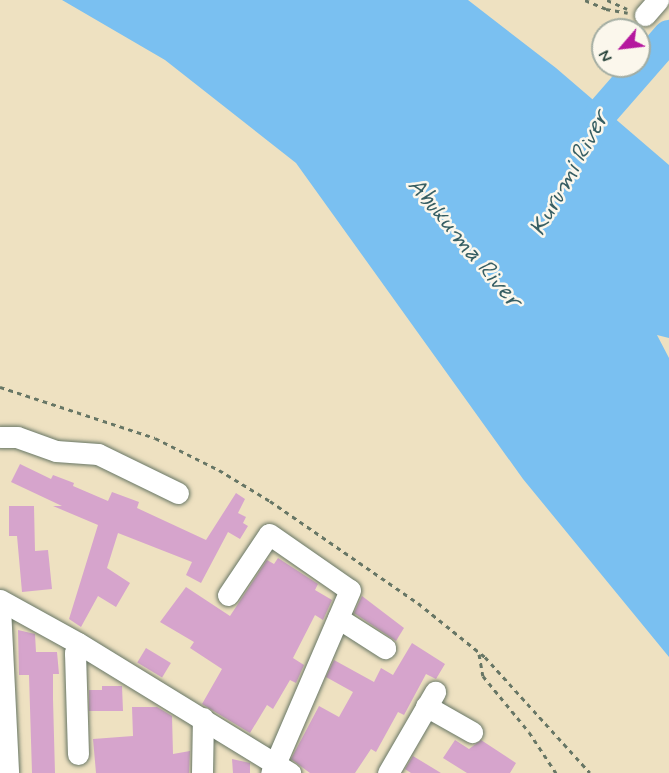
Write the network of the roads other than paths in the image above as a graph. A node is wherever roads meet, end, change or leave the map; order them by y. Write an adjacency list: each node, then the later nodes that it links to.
1 (0, 436): 2 (street)
2 (178, 493)
3 (228, 596): 6 (street)
4 (0, 600): 7 (street)
5 (0, 607): 13 (street)
6 (338, 618): 8 (street); 12 (street)
7 (78, 643): 9 (street); 11 (street)
8 (385, 648)
9 (203, 718): 12 (street); 14 (street)
10 (472, 732): 15 (street)
11 (78, 754)
12 (279, 770)
13 (8, 773)
14 (202, 773)
15 (388, 773)

